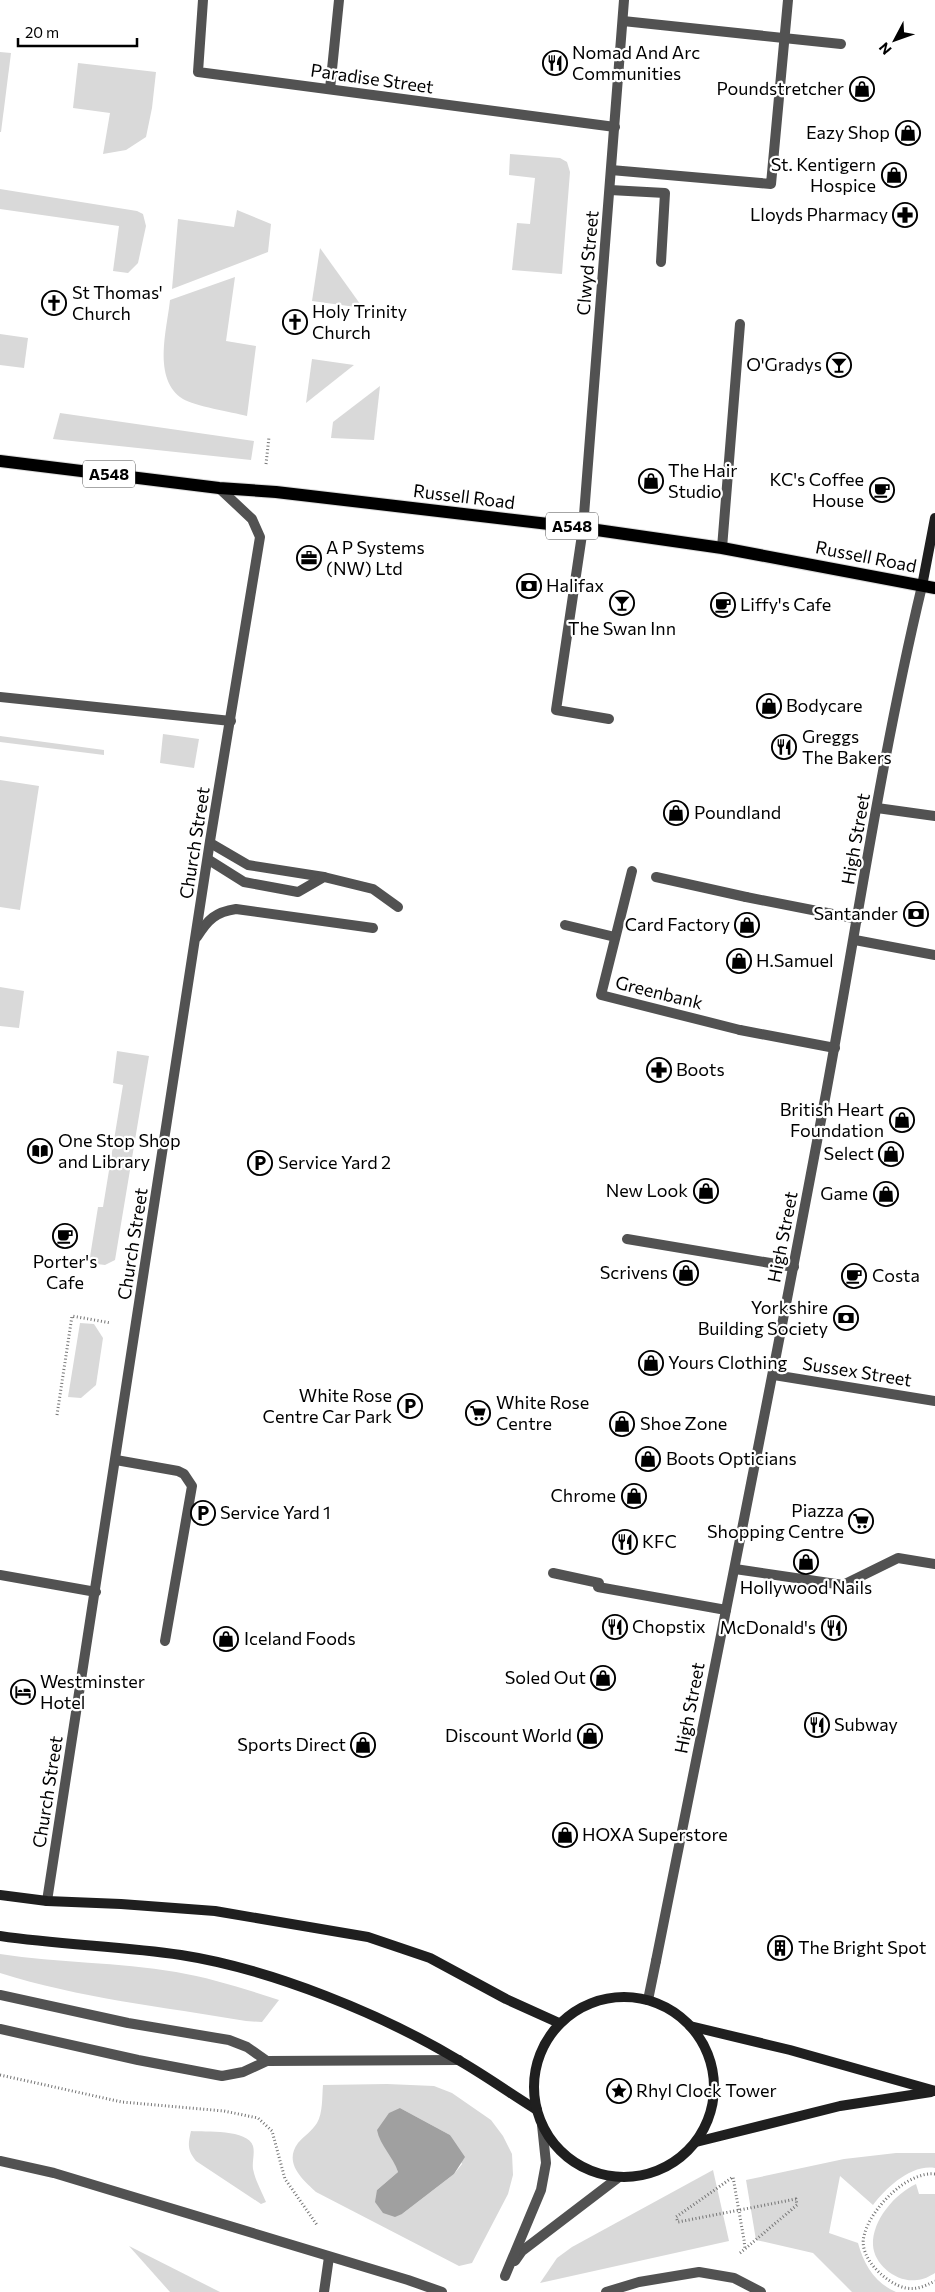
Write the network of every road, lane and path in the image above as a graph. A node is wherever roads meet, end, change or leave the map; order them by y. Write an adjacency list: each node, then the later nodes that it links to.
1 (203, 0): 8 (street, Paradise Street)
2 (339, 0): 8 (street)
3 (624, 0): 5 (street, Clwyd Street)
4 (788, 0): 6 (street)
5 (623, 22): 6 (street); 9 (street, Clwyd Street)
6 (784, 38): 7 (street); 10 (street)
7 (841, 44)
8 (330, 89): 9 (street, Paradise Street)
9 (614, 127): 10 (street, Clwyd Street)
10 (611, 170): 11 (street, Clwyd Street)
11 (610, 190): 12 (street); 17 (street, Clwyd Street)
12 (661, 262)
13 (740, 324): 18 (street)
14 (0, 461): 15 (main road, Russell Road / A548)
15 (219, 488): 17 (main road, Russell Road / A548); 23 (street, Church Street)
16 (935, 518): 19 (main road, High Street)
17 (583, 528): 18 (main road, Russell Road / A548); 22 (street, Clwyd Street)
18 (722, 548): 19 (main road, Russell Road / A548)
19 (922, 586): 20 (main road, A548); 24 (street, High Street)
20 (935, 588)
21 (0, 697): 23 (street)
22 (609, 719)
23 (231, 721): 26 (street, Church Street)
24 (877, 808): 25 (street); 32 (street, High Street)
25 (935, 816)
26 (212, 844): 27 (street, Church Street); 29 (street)
27 (209, 860): 29 (street); 35 (street, Church Street)
28 (632, 872): 36 (street, Greenbank)
29 (324, 877): 31 (street)
30 (656, 877): 32 (street)
31 (398, 907)
32 (858, 919): 37 (street, High Street)
33 (565, 925): 36 (street)
34 (373, 928): 35 (street)
35 (197, 937): 42 (street, Church Street)
36 (615, 937): 39 (street, Greenbank)
37 (855, 940): 38 (street); 39 (street, High Street)
38 (935, 955)
39 (835, 1048): 41 (street, High Street)
40 (627, 1239): 41 (street)
41 (794, 1267): 43 (street, High Street)
42 (136, 1327): 45 (path); 46 (street, Church Street)
43 (774, 1375): 44 (street, Sussex Street); 48 (street, High Street)
44 (935, 1400)
45 (57, 1415)
46 (116, 1460): 51 (street, Church Street); 53 (street)
47 (935, 1564): 48 (street)
48 (735, 1569): 52 (street, High Street)
49 (553, 1573): 52 (street)
50 (0, 1575): 51 (street)
51 (96, 1592): 55 (street, Church Street)
52 (726, 1610): 58 (street, High Street)
53 (165, 1641)
54 (0, 1894): 55 (main road)
55 (47, 1901): 59 (main road)
56 (0, 1936): 63 (main road)
57 (0, 1995): 62 (street)
58 (648, 2000): 59 (main road); 60 (main road)
59 (559, 2024): 66 (main road)
60 (690, 2026): 65 (main road); 68 (main road)
61 (0, 2029): 62 (street)
62 (267, 2060): 63 (street)
63 (460, 2060): 66 (main road)
64 (0, 2075): 72 (path)
65 (935, 2091): 68 (main road)
66 (536, 2110): 67 (main road)
67 (542, 2125): 71 (main road); 71 (street)
68 (696, 2142): 71 (main road)
69 (0, 2161): 74 (street)
70 (935, 2174): 76 (path)
71 (619, 2177)
72 (318, 2225)
73 (745, 2249): 73 (path); 75 (path)
74 (329, 2256): 77 (street); 78 (street)
75 (715, 2275): 79 (street); 80 (street)
76 (935, 2281)
77 (324, 2292)
78 (442, 2292)
79 (606, 2292)
80 (761, 2292)

